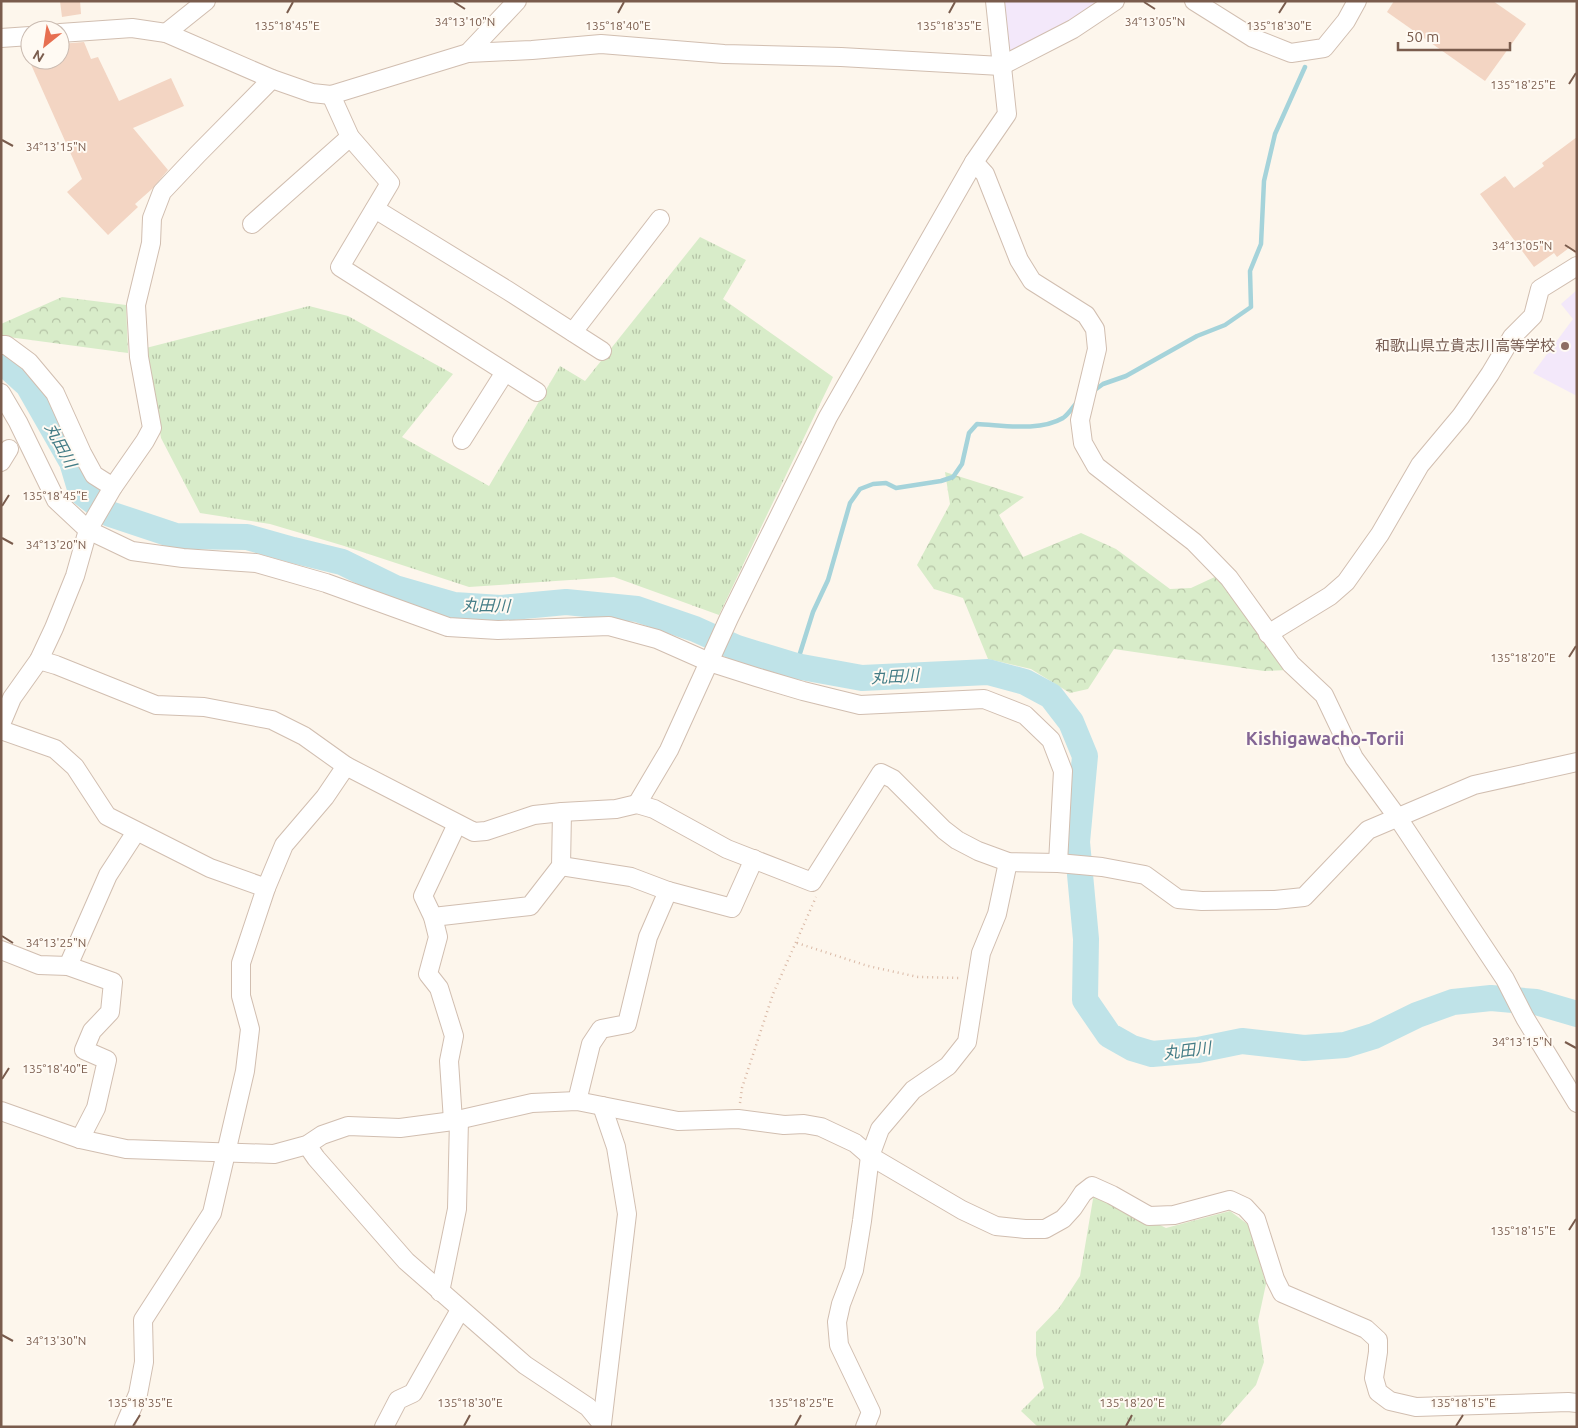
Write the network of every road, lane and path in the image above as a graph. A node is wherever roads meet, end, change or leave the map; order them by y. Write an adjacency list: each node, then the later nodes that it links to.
1 (206, 1): 8 (street)
2 (517, 1): 11 (street)
3 (994, 1): 12 (street)
4 (1115, 1): 12 (street)
5 (1194, 1): 6 (street)
6 (1357, 1)
7 (70, 32): 8 (street)
8 (166, 34): 13 (street)
9 (20, 37): 10 (street)
10 (1, 38)
11 (468, 53): 12 (street); 14 (street)
12 (1001, 66): 16 (street)
13 (272, 79): 14 (street); 28 (street)
14 (331, 95): 15 (street)
15 (350, 137): 17 (street); 19 (street)
16 (974, 162): 30 (street); 32 (street)
17 (375, 209): 21 (street); 24 (street)
18 (660, 219): 21 (street)
19 (252, 224)
20 (1577, 266): 30 (street)
21 (573, 332): 23 (street)
22 (1, 345): 28 (street)
23 (602, 351)
24 (505, 372): 25 (street); 27 (street)
25 (537, 392)
26 (1, 393): 29 (street)
27 (462, 440)
28 (113, 487): 29 (street)
29 (88, 530): 31 (street); 32 (street)
30 (1268, 634): 40 (street)
31 (39, 660): 33 (street); 37 (street)
32 (708, 662): 38 (street); 45 (street)
33 (7, 700): 34 (street)
34 (1, 724)
35 (1, 730): 42 (street)
36 (1577, 762): 40 (street)
37 (346, 766): 41 (street); 48 (street)
38 (636, 804): 39 (street); 43 (street)
39 (562, 812): 41 (street); 46 (street)
40 (1398, 818): 45 (street); 56 (street)
41 (458, 824): 50 (street)
42 (136, 832): 48 (street); 53 (street)
43 (754, 859): 47 (street); 49 (street)
44 (1008, 862): 45 (street); 47 (street); 54 (street)
45 (1058, 863)
46 (561, 866): 49 (street); 50 (street)
47 (812, 882): 51 (path)
48 (266, 888): 63 (street)
49 (668, 891): 55 (street)
50 (433, 917): 60 (street)
51 (797, 943): 54 (path); 59 (path)
52 (1, 950): 53 (street)
53 (68, 966): 61 (street)
54 (977, 979): 64 (street)
55 (577, 1102): 57 (street); 60 (street)
56 (1577, 1103)
57 (602, 1106): 59 (street); 68 (street)
58 (1, 1111): 61 (street)
59 (738, 1119): 64 (street)
60 (456, 1120): 62 (street); 65 (street)
61 (80, 1139): 63 (street)
62 (307, 1145): 63 (street); 65 (street)
63 (227, 1152): 69 (street)
64 (870, 1156): 67 (street); 71 (street)
65 (440, 1292): 66 (street)
66 (460, 1310): 68 (street); 70 (street)
67 (1577, 1403)
68 (602, 1426)
69 (124, 1427)
70 (384, 1427)
71 (865, 1427)

